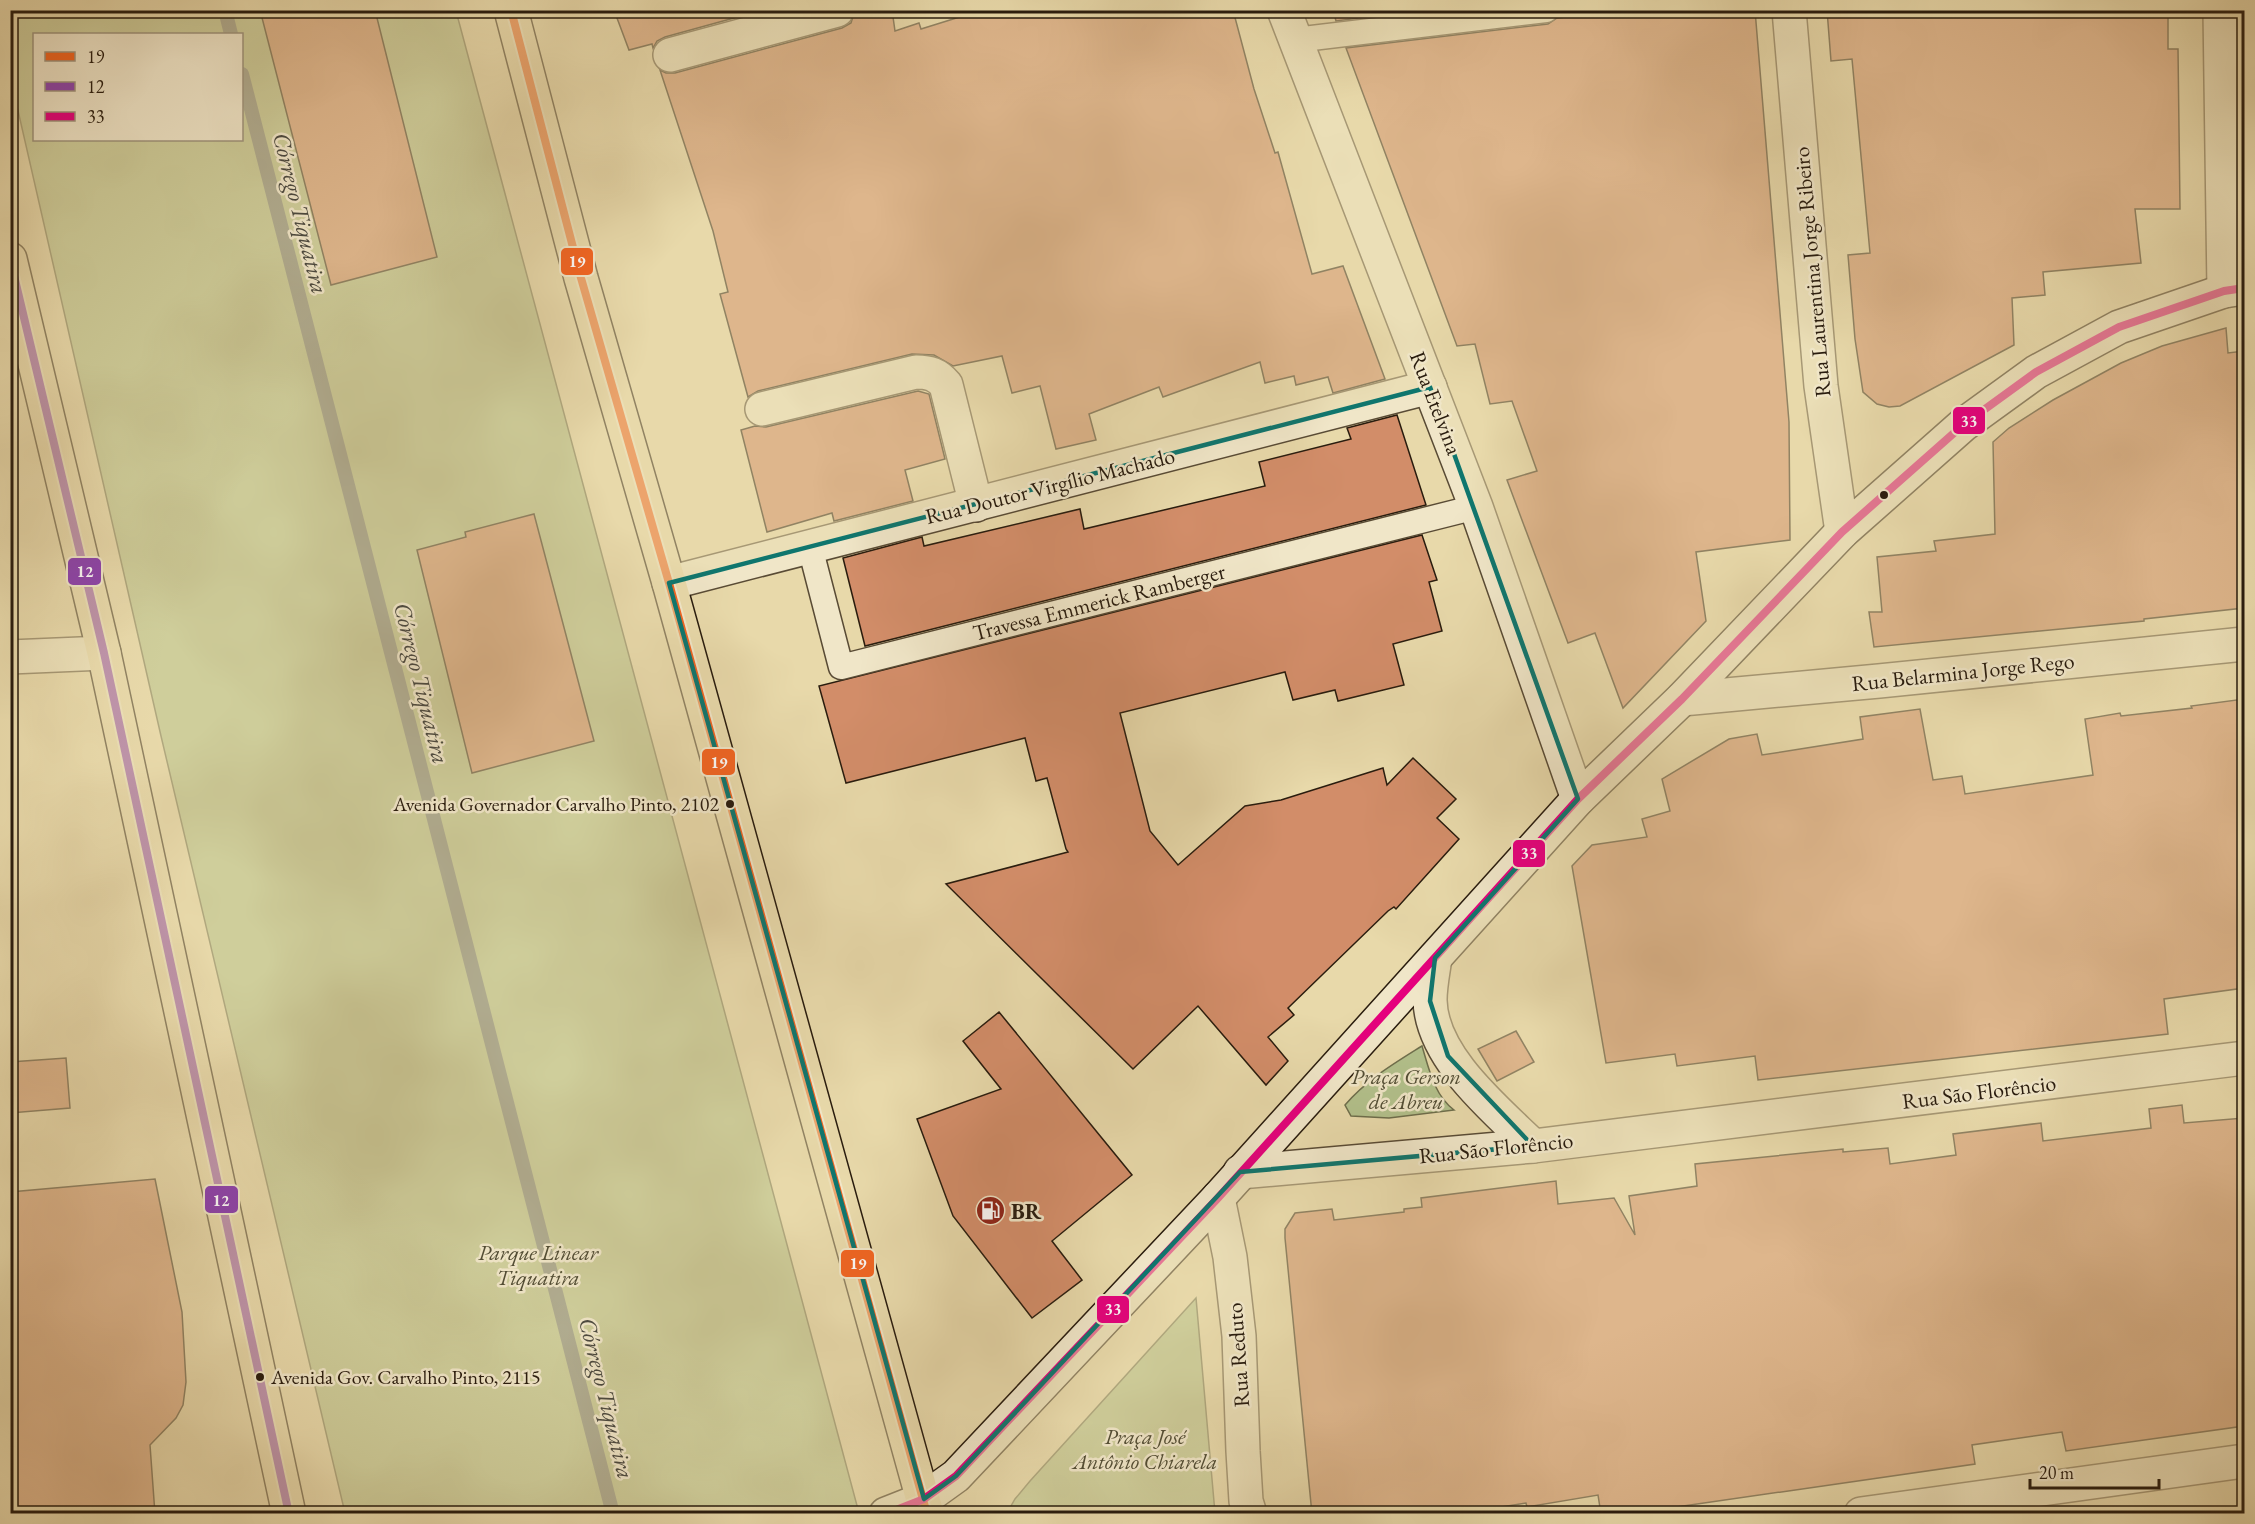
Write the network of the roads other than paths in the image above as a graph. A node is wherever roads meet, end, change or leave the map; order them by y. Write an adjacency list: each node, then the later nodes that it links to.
1 (511, 10): 16 (main road)
2 (837, 10): 7 (street)
3 (1546, 10): 6 (lane)
4 (1789, 10): 14 (street, Rua Laurentina Jorge Ribeiro)
5 (2220, 10): 9 (street)
6 (1290, 25): 10 (street, Rua Etelvina)
7 (670, 56)
8 (10, 259): 18 (main road)
9 (2234, 290): 14 (street)
10 (1430, 387): 12 (street, Rua Doutor Virgílio Machado); 13 (street, Rua Etelvina)
11 (762, 409): 12 (street)
12 (976, 505): 15 (street, Rua Doutor Virgílio Machado)
13 (1476, 507): 15 (lane, Travessa Emmerick Ramberger); 21 (street, Rua Etelvina)
14 (1842, 532): 20 (street)
15 (810, 547): 16 (street, Rua Doutor Virgílio Machado)
16 (669, 583): 29 (main road)
17 (2244, 644): 20 (street, Rua Belarmina Jorge Rego)
18 (104, 653): 19 (street); 30 (main road)
19 (10, 657)
20 (1682, 699): 21 (street)
21 (1578, 799): 22 (street)
22 (1435, 958): 24 (street); 25 (street)
23 (2244, 1058): 24 (street, Rua São Florêncio)
24 (1533, 1146): 25 (street, Rua São Florêncio)
25 (1240, 1172): 26 (street)
26 (1218, 1198): 29 (street); 32 (street, Rua Reduto)
27 (2244, 1461): 28 (street)
28 (1966, 1506): 33 (street)
29 (926, 1507): 31 (street)
30 (289, 1514)
31 (886, 1514)
32 (1250, 1514)
33 (1861, 1514)

